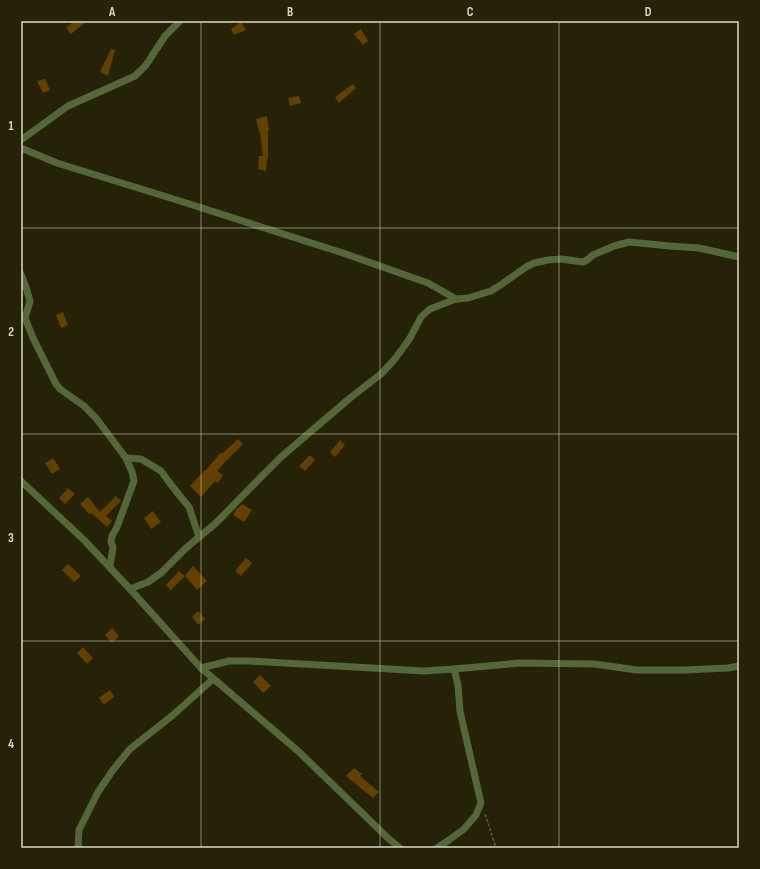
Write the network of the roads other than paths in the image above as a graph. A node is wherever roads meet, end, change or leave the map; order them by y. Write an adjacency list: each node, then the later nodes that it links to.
1 (180, 21): 2 (street)
2 (21, 140)
3 (21, 148): 6 (street)
4 (739, 256): 6 (street)
5 (21, 274): 7 (street)
6 (456, 299): 9 (street)
7 (126, 458): 9 (street); 10 (street)
8 (21, 481): 10 (street)
9 (199, 537): 11 (street)
10 (110, 567): 11 (street)
11 (130, 588): 13 (street)
12 (739, 666): 14 (street)
13 (201, 668): 14 (street); 15 (street)
14 (454, 669): 18 (street)
15 (213, 679): 16 (street); 17 (street)
16 (78, 848)
17 (400, 848)
18 (437, 848)

